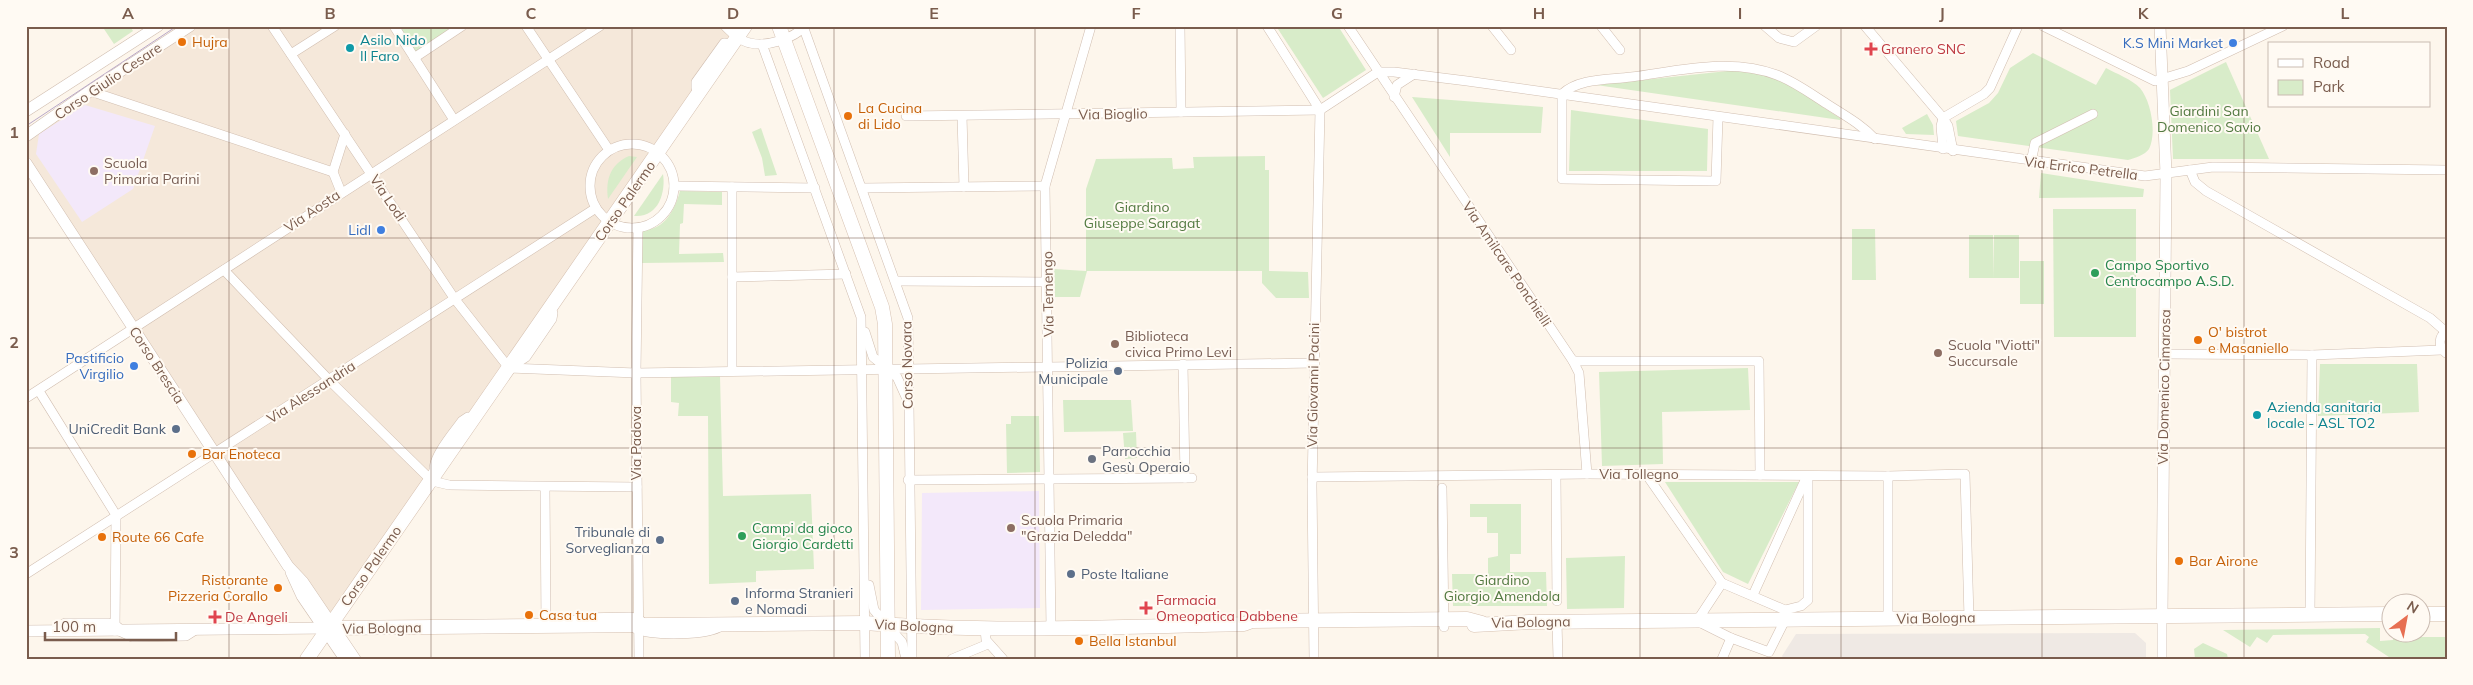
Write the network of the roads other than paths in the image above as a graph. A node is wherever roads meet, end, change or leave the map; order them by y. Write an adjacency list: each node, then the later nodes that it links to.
1 (158, 26): 39 (street, Corso Giulio Cesare)
2 (190, 26): 35 (street, Corso Giulio Cesare)
3 (272, 26): 29 (street, Via Lodi)
4 (335, 26): 29 (street)
5 (394, 26): 30 (street)
6 (462, 26): 30 (street)
7 (526, 26): 31 (street)
8 (600, 26): 31 (street, Via Aosta)
9 (725, 26): 25 (street, Corso Novara)
10 (1091, 26): 42 (street, Via Ternengo)
11 (1180, 26): 40 (street)
12 (1267, 26): 38 (street)
13 (1348, 26): 32 (street, Via Amilcare Ponchielli)
14 (1492, 26): 27 (street)
15 (1601, 26): 28 (street)
16 (1765, 26): 17 (street)
17 (1816, 26)
18 (1865, 26): 46 (street)
19 (2018, 26): 46 (street)
20 (2043, 26): 34 (street)
21 (2160, 26): 34 (street, Via Domenico Cimarosa)
22 (2283, 26): 34 (street)
23 (804, 27): 24 (street, Corso Novara); 67 (street, Corso Novara)
24 (782, 33): 26 (street, Corso Novara); 90 (main road, Corso Novara)
25 (739, 36): 26 (street, Corso Novara); 54 (main road, Corso Palermo)
26 (762, 44): 66 (street)
27 (1511, 50)
28 (1620, 50)
29 (291, 54): 48 (street, Via Lodi)
30 (414, 58): 47 (street)
31 (547, 59): 47 (street, Via Aosta); 52 (street)
32 (1378, 72): 33 (street, Via Errico Petrella); 37 (street, Via Amilcare Ponchielli); 38 (street)
33 (1414, 74): 36 (street, Via Errico Petrella); 37 (street)
34 (2161, 81): 61 (street, Via Domenico Cimarosa)
35 (90, 91): 49 (street, Corso Giulio Cesare); 59 (street)
36 (1562, 94): 45 (street, Via Errico Petrella); 45 (street); 50 (street)
37 (1394, 97): 84 (street, Via Amilcare Ponchielli)
38 (1320, 110): 40 (street, Via Bioglio); 85 (street, Via Giovanni Pacini)
39 (26, 111)
40 (1181, 112): 42 (street, Via Bioglio)
41 (2093, 114): 55 (street)
42 (1065, 115): 44 (street, Via Bioglio); 63 (street, Via Ternengo)
43 (906, 116): 44 (street, Via Bioglio)
44 (962, 116): 65 (street)
45 (1718, 117): 50 (street, Via Errico Petrella)
46 (1943, 118): 51 (street); 53 (street)
47 (454, 120): 60 (street, Via Aosta)
48 (345, 134): 59 (street); 60 (street, Via Lodi)
49 (26, 136)
50 (1876, 139): 51 (street, Via Errico Petrella)
51 (1943, 149): 53 (street, Via Errico Petrella)
52 (609, 150): 54 (street); 69 (street)
53 (1953, 151): 55 (street, Via Errico Petrella)
54 (658, 152): 62 (street); 70 (main road, Corso Palermo)
55 (2031, 162): 61 (street, Via Errico Petrella)
56 (26, 163): 79 (street, Corso Brescia)
57 (2190, 170): 58 (street, Via Errico Petrella); 61 (street, Via Errico Petrella); 80 (street)
58 (2447, 170)
59 (333, 172): 68 (street)
60 (372, 173): 68 (street, Via Aosta); 77 (street, Via Lodi)
61 (2166, 174): 82 (street, Via Domenico Cimarosa)
62 (674, 186): 64 (street); 71 (street)
63 (1045, 186): 65 (street); 76 (street, Via Ternengo)
64 (732, 187): 66 (street); 74 (street)
65 (964, 187): 67 (street)
66 (815, 188): 73 (street)
67 (862, 188): 75 (street, Corso Novara)
68 (341, 192): 72 (street, Via Aosta)
69 (596, 208): 70 (street); 77 (street, Via Alessandria)
70 (610, 222): 71 (street); 86 (main road, Corso Palermo)
71 (638, 228): 93 (street, Via Padova)
72 (224, 270): 79 (street, Via Aosta); 94 (street)
73 (846, 274): 74 (street); 78 (street)
74 (732, 276): 92 (street)
75 (896, 281): 76 (street); 91 (street, Corso Novara)
76 (1048, 282): 88 (street, Via Ternengo)
77 (454, 298): 86 (street, Via Lodi); 94 (street, Via Alessandria)
78 (861, 317): 89 (street); 90 (street)
79 (133, 328): 95 (street, Via Aosta); 98 (street, Corso Brescia)
80 (2446, 331): 81 (street)
81 (2444, 352): 83 (street)
82 (2164, 354): 83 (street); 123 (street, Via Domenico Cimarosa)
83 (2312, 355): 122 (street)
84 (1573, 361): 100 (street, Via Amilcare Ponchielli); 102 (street)
85 (1314, 363): 87 (street); 106 (street, Via Giovanni Pacini)
86 (510, 364): 93 (street); 105 (main road, Corso Palermo)
87 (1183, 364): 88 (street); 107 (street)
88 (1048, 366): 91 (street); 107 (street, Via Ternengo)
89 (862, 368): 90 (street); 92 (street); 113 (street)
90 (884, 368): 91 (street); 97 (street); 133 (main road, Corso Novara)
91 (908, 368): 97 (street, Corso Novara)
92 (732, 371): 93 (street)
93 (636, 373): 110 (street, Via Padova)
94 (330, 381): 98 (street, Via Alessandria); 105 (street)
95 (39, 391): 96 (street, Via Aosta); 112 (street)
96 (26, 398)
97 (908, 404): 108 (street, Corso Novara)
98 (215, 453): 112 (street, Via Alessandria); 135 (street, Corso Brescia)
99 (1556, 474): 100 (street, Via Tollegno); 106 (street, Via Tollegno); 117 (street)
100 (1587, 474): 101 (street, Via Tollegno)
101 (1646, 474): 102 (street, Via Tollegno); 115 (street)
102 (1760, 475): 103 (street, Via Tollegno)
103 (1808, 476): 104 (street, Via Tollegno); 116 (street); 121 (street)
104 (1888, 476): 124 (street, Via Tollegno); 125 (street)
105 (432, 477): 109 (street); 135 (main road, Corso Palermo)
106 (1312, 477): 131 (street, Via Giovanni Pacini)
107 (1051, 479): 108 (street); 137 (street, Via Ternengo)
108 (908, 480): 134 (street, Corso Novara)
109 (545, 487): 110 (street); 132 (street)
110 (637, 487): 127 (street, Via Padova)
111 (1442, 488): 130 (street)
112 (116, 515): 114 (street, Via Alessandria); 138 (street)
113 (864, 568): 129 (street); 133 (street)
114 (26, 574)
115 (1722, 583): 116 (street); 126 (street)
116 (1753, 595): 121 (street)
117 (1557, 601)
118 (2380, 614): 122 (main road, Via Bologna)
119 (2430, 614): 120 (main road)
120 (2447, 614)
121 (1785, 615): 125 (main road, Via Bologna); 126 (main road, Via Bologna); 142 (street)
122 (2310, 615): 123 (main road, Via Bologna)
123 (2162, 616): 124 (main road, Via Bologna); 156 (street, Via Domenico Cimarosa)
124 (1969, 618): 125 (main road, Via Bologna)
125 (1888, 619)
126 (1698, 620): 128 (main road, Via Bologna); 140 (street)
127 (638, 622): 129 (main road, Via Bologna); 132 (main road, Via Bologna); 146 (street, Via Padova)
128 (1557, 622): 130 (main road, Via Bologna); 154 (street)
129 (865, 623): 133 (main road, Via Bologna); 147 (street)
130 (1444, 623): 131 (main road, Via Bologna)
131 (1314, 624): 137 (main road, Via Bologna); 153 (street, Via Giovanni Pacini)
132 (546, 625): 135 (main road, Via Bologna)
133 (888, 625): 134 (main road, Via Bologna); 148 (main road, Corso Novara); 149 (street)
134 (910, 627): 136 (main road, Via Bologna); 150 (street, Corso Novara)
135 (329, 628): 138 (street, Via Bologna); 143 (main road, Corso Palermo); 144 (street, Corso Brescia); 145 (street, Corso Brescia)
136 (985, 628): 137 (main road, Via Bologna); 141 (street)
137 (1051, 628)
138 (118, 629): 139 (street, Via Bologna)
139 (26, 631)
140 (1731, 638): 142 (street); 155 (street)
141 (988, 644): 151 (street, Via Bologna); 152 (street)
142 (1772, 655)
143 (307, 659)
144 (345, 659)
145 (355, 659)
146 (639, 659)
147 (865, 659)
148 (888, 659)
149 (906, 659)
150 (912, 659)
151 (952, 659)
152 (1003, 659)
153 (1314, 659)
154 (1558, 659)
155 (1722, 659)
156 (2162, 659)

